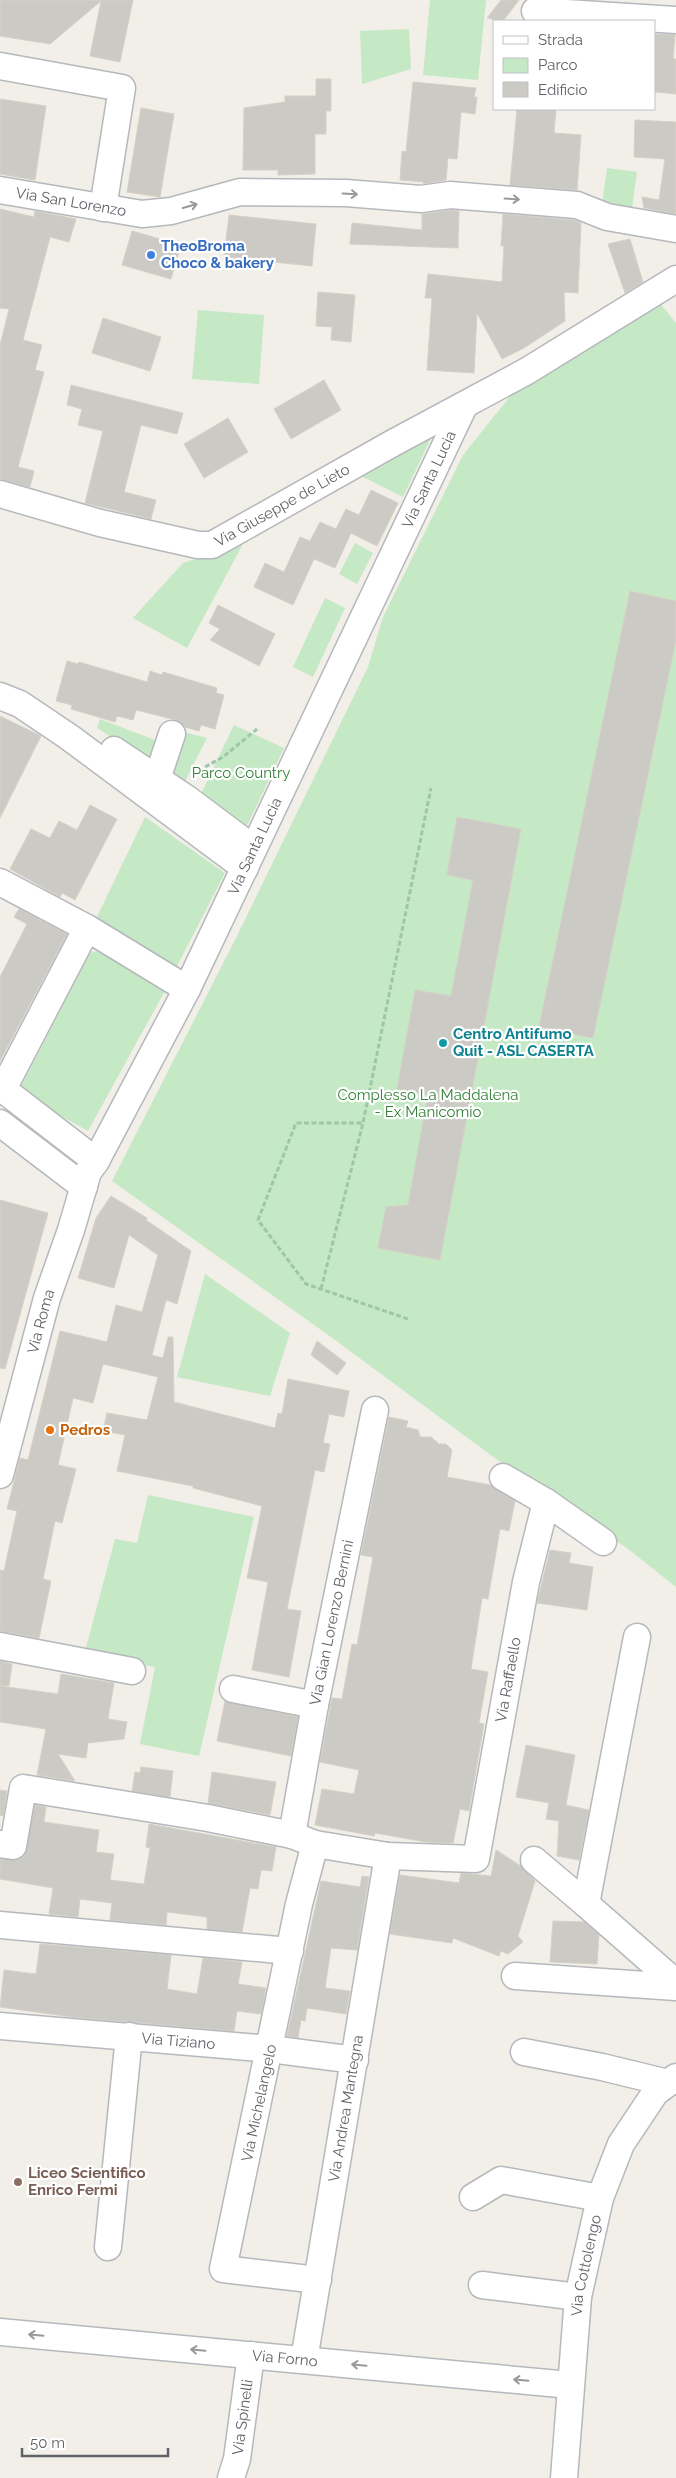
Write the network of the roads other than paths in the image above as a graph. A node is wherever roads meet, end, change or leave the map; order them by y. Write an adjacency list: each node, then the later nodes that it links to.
1 (536, 10): 2 (street)
2 (676, 20)
3 (0, 66): 5 (street)
4 (0, 190): 5 (street, Via San Lorenzo)
5 (103, 208): 6 (street, Via San Lorenzo, one-way to 6)
6 (676, 229)
7 (676, 279): 8 (street, Via Giuseppe de Lieto)
8 (464, 406): 9 (street, Via Giuseppe de Lieto); 14 (street, Via Santa Lucia)
9 (0, 494)
10 (0, 696): 14 (street)
11 (172, 734): 13 (street)
12 (96, 738): 13 (street)
13 (157, 779): 14 (street)
14 (245, 855): 17 (street, Via Santa Lucia)
15 (0, 882): 16 (street)
16 (87, 928): 17 (street); 18 (street)
17 (187, 990): 20 (street, Via Santa Lucia)
18 (2, 1088): 20 (street)
19 (0, 1123): 20 (street)
20 (89, 1173): 22 (street, Via Roma)
21 (375, 1410): 31 (street, Via Gian Lorenzo Bernini)
22 (5, 1436): 23 (street, Via Roma)
23 (0, 1475)
24 (503, 1477): 25 (street)
25 (546, 1502): 26 (street); 34 (street, Via Raffaello)
26 (603, 1542)
27 (637, 1637): 36 (street)
28 (0, 1646): 29 (street)
29 (132, 1671)
30 (234, 1689): 31 (street)
31 (315, 1704): 32 (street, Via Gian Lorenzo Bernini)
32 (304, 1840): 33 (street); 34 (street); 38 (street, Via Michelangelo)
33 (0, 1844)
34 (388, 1856): 46 (street, Via Andrea Mantegna)
35 (534, 1860): 36 (street)
36 (586, 1904): 40 (street)
37 (0, 1925): 38 (street)
38 (290, 1951): 44 (street, Via Michelangelo)
39 (515, 1976): 41 (street)
40 (676, 1983)
41 (676, 1987)
42 (0, 2026): 43 (street, Via Tiziano)
43 (129, 2036): 44 (street, Via Tiziano); 50 (street)
44 (270, 2049): 46 (street, Via Tiziano); 51 (street, Via Michelangelo)
45 (524, 2052): 47 (street)
46 (355, 2060): 51 (street, Via Andrea Mantegna)
47 (672, 2080): 49 (street, Via Cottolengo)
48 (473, 2197): 49 (street)
49 (600, 2198): 53 (street, Via Cottolengo)
50 (108, 2247)
51 (318, 2280): 56 (street, Via Andrea Mantegna)
52 (482, 2285): 53 (street)
53 (578, 2297): 57 (street, Via Cottolengo)
54 (0, 2332): 55 (street, Via Forno, one-way to 54)
55 (251, 2355): 56 (street, Via Forno); 58 (street, Via Spinelli)
56 (304, 2360): 57 (street, Via Forno, one-way to 56)
57 (570, 2385): 59 (street, Via Cottolengo)
58 (231, 2478)
59 (564, 2478)

